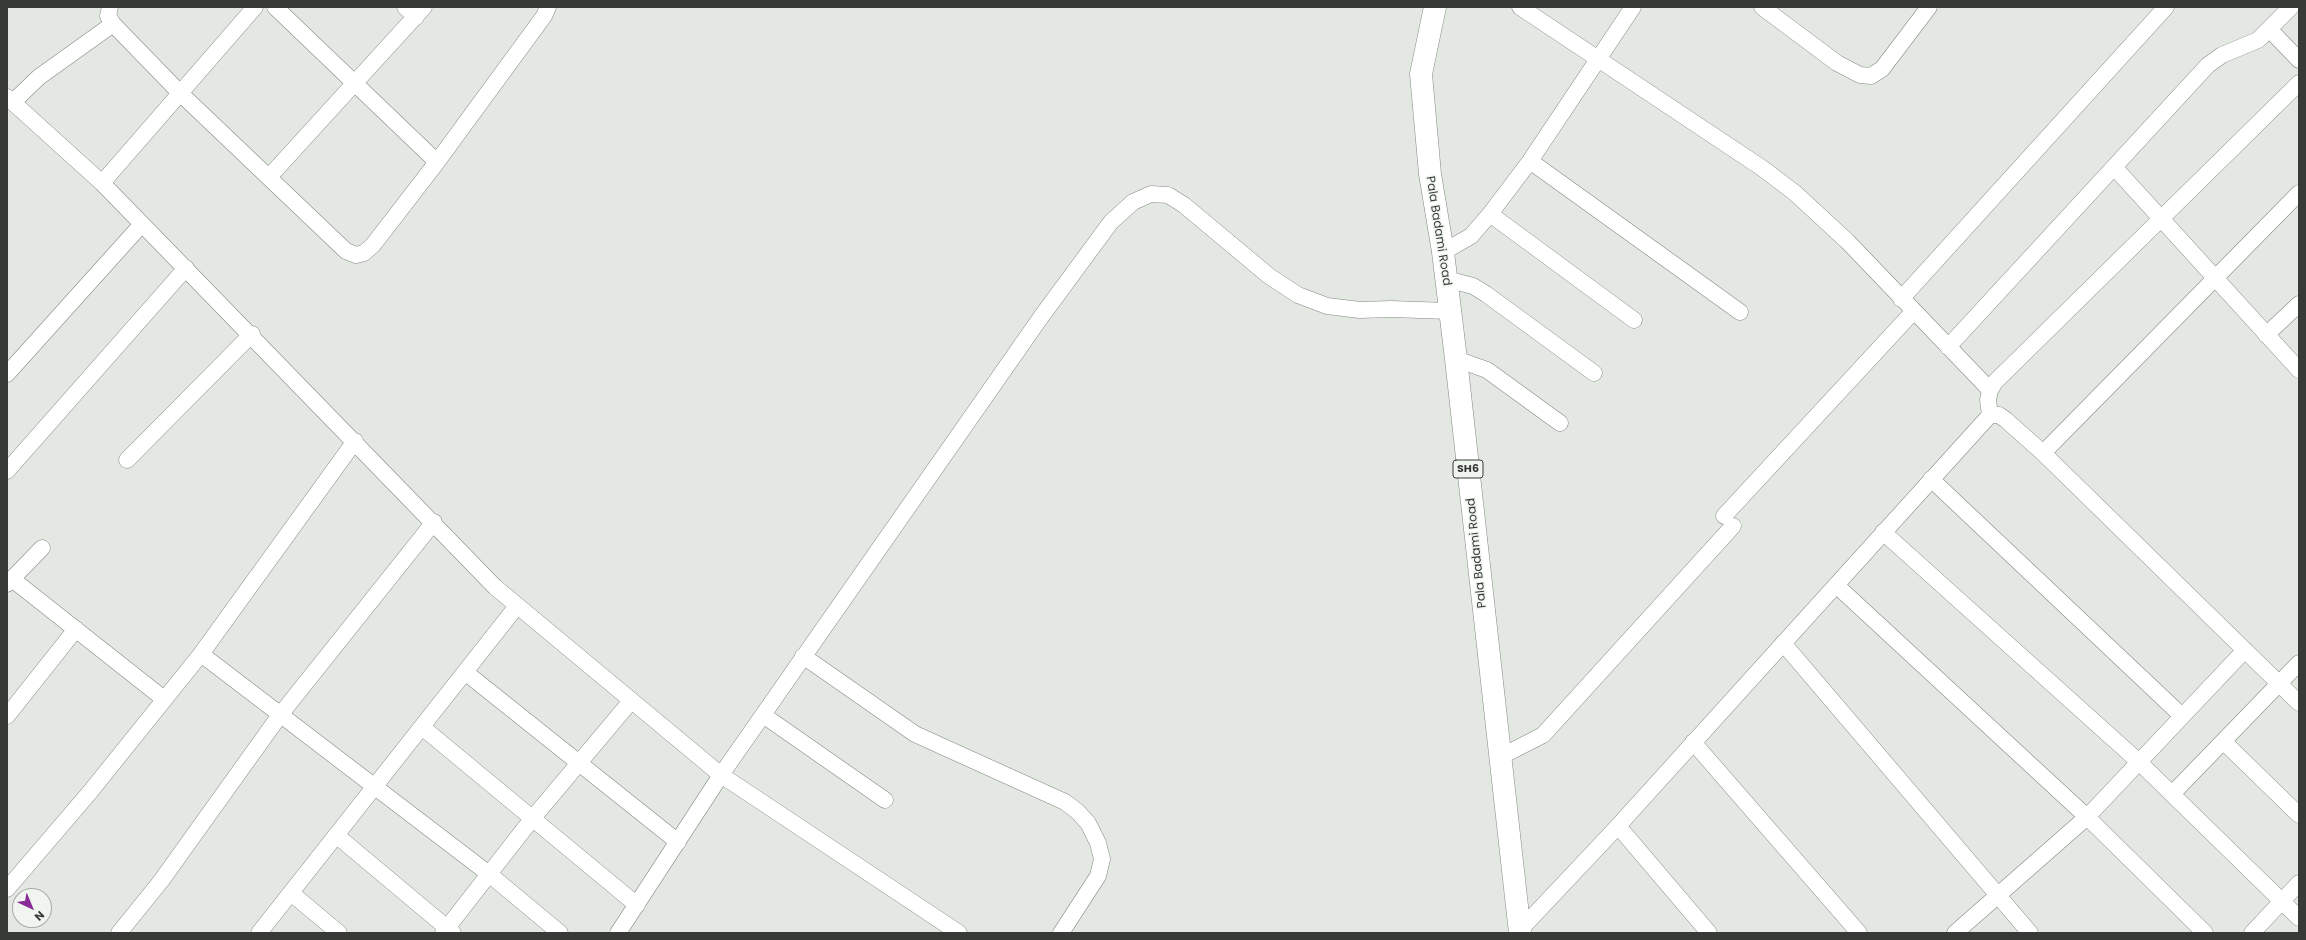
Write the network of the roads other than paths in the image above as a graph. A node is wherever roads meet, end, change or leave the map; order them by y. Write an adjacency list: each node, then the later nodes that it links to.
1 (110, 7): 13 (street)
2 (255, 7): 19 (street)
3 (275, 7): 17 (street)
4 (548, 7): 22 (street)
5 (1435, 7): 30 (main road, Pala Badami Road / SH6)
6 (1520, 7): 15 (street)
7 (1633, 7): 15 (street)
8 (1762, 7): 9 (street)
9 (1929, 7)
10 (2166, 7): 34 (street)
11 (2291, 7): 14 (street)
12 (415, 10): 17 (street)
13 (113, 24): 19 (street); 20 (street)
14 (2270, 30): 16 (street); 23 (street)
15 (1599, 60): 21 (street); 34 (street)
16 (2299, 60)
17 (355, 82): 22 (street); 24 (street)
18 (2299, 83): 28 (street)
19 (180, 93): 24 (street); 25 (street)
20 (10, 100): 25 (street)
21 (1530, 161): 27 (street); 37 (street)
22 (437, 162): 24 (street)
23 (2115, 168): 28 (street); 42 (street)
24 (269, 177)
25 (102, 183): 29 (street)
26 (2299, 193): 33 (street)
27 (1490, 214): 30 (street); 39 (street)
28 (2160, 220): 33 (street); 47 (street)
29 (142, 224): 31 (street); 45 (street)
30 (1443, 252): 32 (main road, Pala Badami Road / SH6)
31 (186, 268): 40 (street); 53 (street)
32 (1446, 279): 36 (main road, Pala Badami Road / SH6); 46 (street)
33 (2215, 280): 41 (street); 51 (street)
34 (1901, 299): 38 (street)
35 (2299, 304): 41 (street)
36 (1449, 312): 43 (main road, Pala Badami Road / SH6); 65 (street)
37 (1740, 312)
38 (1913, 312): 42 (street); 79 (street)
39 (1634, 320)
40 (252, 334): 50 (street); 52 (street)
41 (2266, 335): 44 (street)
42 (1948, 347): 47 (street)
43 (1456, 358): 49 (street); 79 (main road, Pala Badami Road / SH6)
44 (2299, 370)
45 (7, 374)
46 (1594, 374)
47 (1990, 390): 48 (street)
48 (1990, 415): 51 (street); 54 (street)
49 (1560, 424)
50 (355, 441): 55 (street); 64 (street)
51 (2043, 453): 63 (street)
52 (127, 460)
53 (7, 470)
54 (1931, 479): 56 (street); 75 (street)
55 (434, 522): 60 (street); 72 (street)
56 (1883, 532): 59 (street); 80 (street)
57 (42, 548): 58 (street)
58 (10, 582): 61 (street)
59 (1836, 585): 62 (street); 87 (street)
60 (517, 606): 67 (street); 70 (street)
61 (76, 629): 69 (street); 74 (street)
62 (1783, 643): 77 (street); 96 (street)
63 (2245, 650): 68 (street); 75 (street)
64 (201, 654): 69 (street); 72 (street)
65 (803, 656): 73 (street); 108 (street)
66 (2299, 663): 68 (street)
67 (465, 672): 76 (street); 81 (street)
68 (2279, 683): 71 (street); 78 (street)
69 (164, 699): 94 (street)
70 (631, 701): 81 (street); 82 (street)
71 (2299, 703)
72 (280, 715): 83 (street); 103 (street)
73 (763, 715): 82 (street); 85 (street)
74 (7, 716)
75 (2182, 716): 80 (street)
76 (422, 727): 83 (street); 88 (street)
77 (1693, 742): 89 (street); 110 (street)
78 (2224, 742): 84 (street); 86 (street)
79 (1500, 757): 102 (main road, Pala Badami Road / SH6)
80 (2139, 762): 84 (street); 87 (street)
81 (579, 764): 88 (street); 91 (street)
82 (721, 775): 91 (street); 107 (street)
83 (374, 787): 90 (street); 92 (street)
84 (2172, 794): 97 (street)
85 (885, 800)
86 (2299, 815)
87 (2088, 817): 96 (street); 113 (street)
88 (532, 819): 92 (street); 98 (street)
89 (1618, 826): 102 (street); 109 (street)
90 (336, 835): 95 (street); 100 (street)
91 (678, 842): 98 (street)
92 (489, 874): 100 (street); 106 (street)
93 (2299, 884): 97 (street)
94 (7, 889)
95 (291, 893): 104 (street); 105 (street)
96 (1999, 894): 111 (street); 112 (street)
97 (2282, 902): 99 (street); 114 (street)
98 (636, 905): 101 (street)
99 (2299, 918)
100 (448, 931)
101 (621, 932)
102 (1520, 932)
103 (119, 933)
104 (259, 933)
105 (339, 933)
106 (560, 933)
107 (959, 933)
108 (1061, 933)
109 (1710, 933)
110 (1859, 933)
111 (1955, 933)
112 (2030, 933)
113 (2205, 933)
114 (2252, 933)

